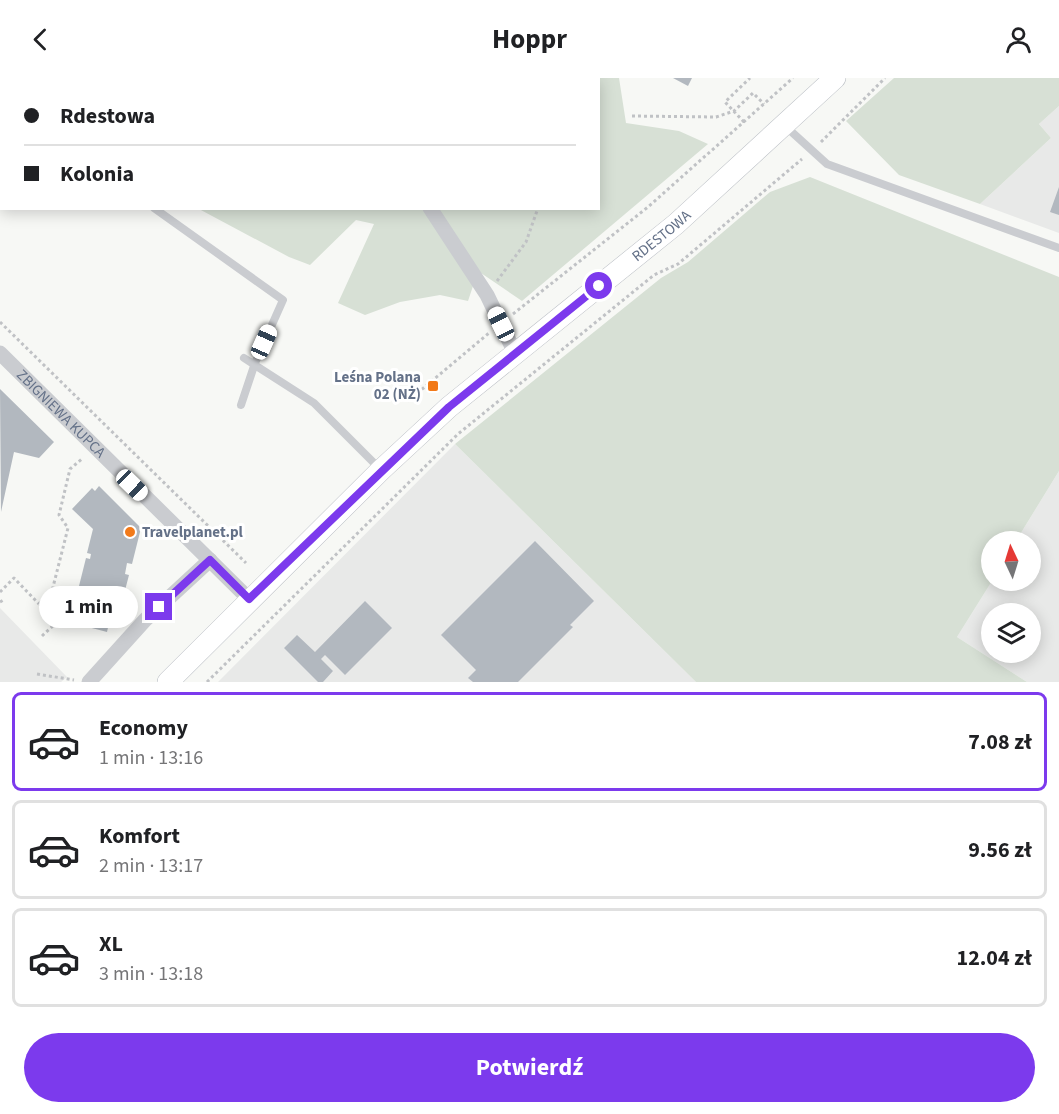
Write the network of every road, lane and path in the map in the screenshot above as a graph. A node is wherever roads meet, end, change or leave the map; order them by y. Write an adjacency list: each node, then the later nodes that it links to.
1 (750, 78): 6 (path)
2 (793, 78): 5 (path)
3 (835, 78): 9 (street, RDESTOWA)
4 (885, 78): 10 (path)
5 (764, 104): 6 (path); 8 (path)
6 (734, 111): 7 (path); 8 (path)
7 (632, 116)
8 (744, 122): 15 (path)
9 (784, 125): 10 (lane); 19 (street, RDESTOWA)
10 (811, 152): 14 (lane); 36 (path)
11 (157, 210): 21 (lane)
12 (431, 210): 16 (street)
13 (537, 210): 16 (path)
14 (1059, 248)
15 (581, 262)
16 (487, 295): 19 (street)
17 (0, 321): 26 (path)
18 (0, 353): 25 (street, ZBIGNIEWA KUPCA)
19 (515, 353): 24 (street, RDESTOWA)
20 (244, 358): 21 (lane)
21 (255, 363): 22 (lane); 24 (lane)
22 (241, 405)
23 (86, 455): 31 (path)
24 (381, 470): 29 (street, RDESTOWA)
25 (210, 560): 29 (street, ZBIGNIEWA KUPCA); 34 (street)
26 (246, 562)
27 (0, 592): 31 (path)
28 (5, 599): 30 (path)
29 (249, 599): 35 (street, RDESTOWA)
30 (0, 602)
31 (39, 604): 32 (path)
32 (42, 636)
33 (37, 674): 34 (path)
34 (82, 681)
35 (168, 682)
36 (207, 682)

